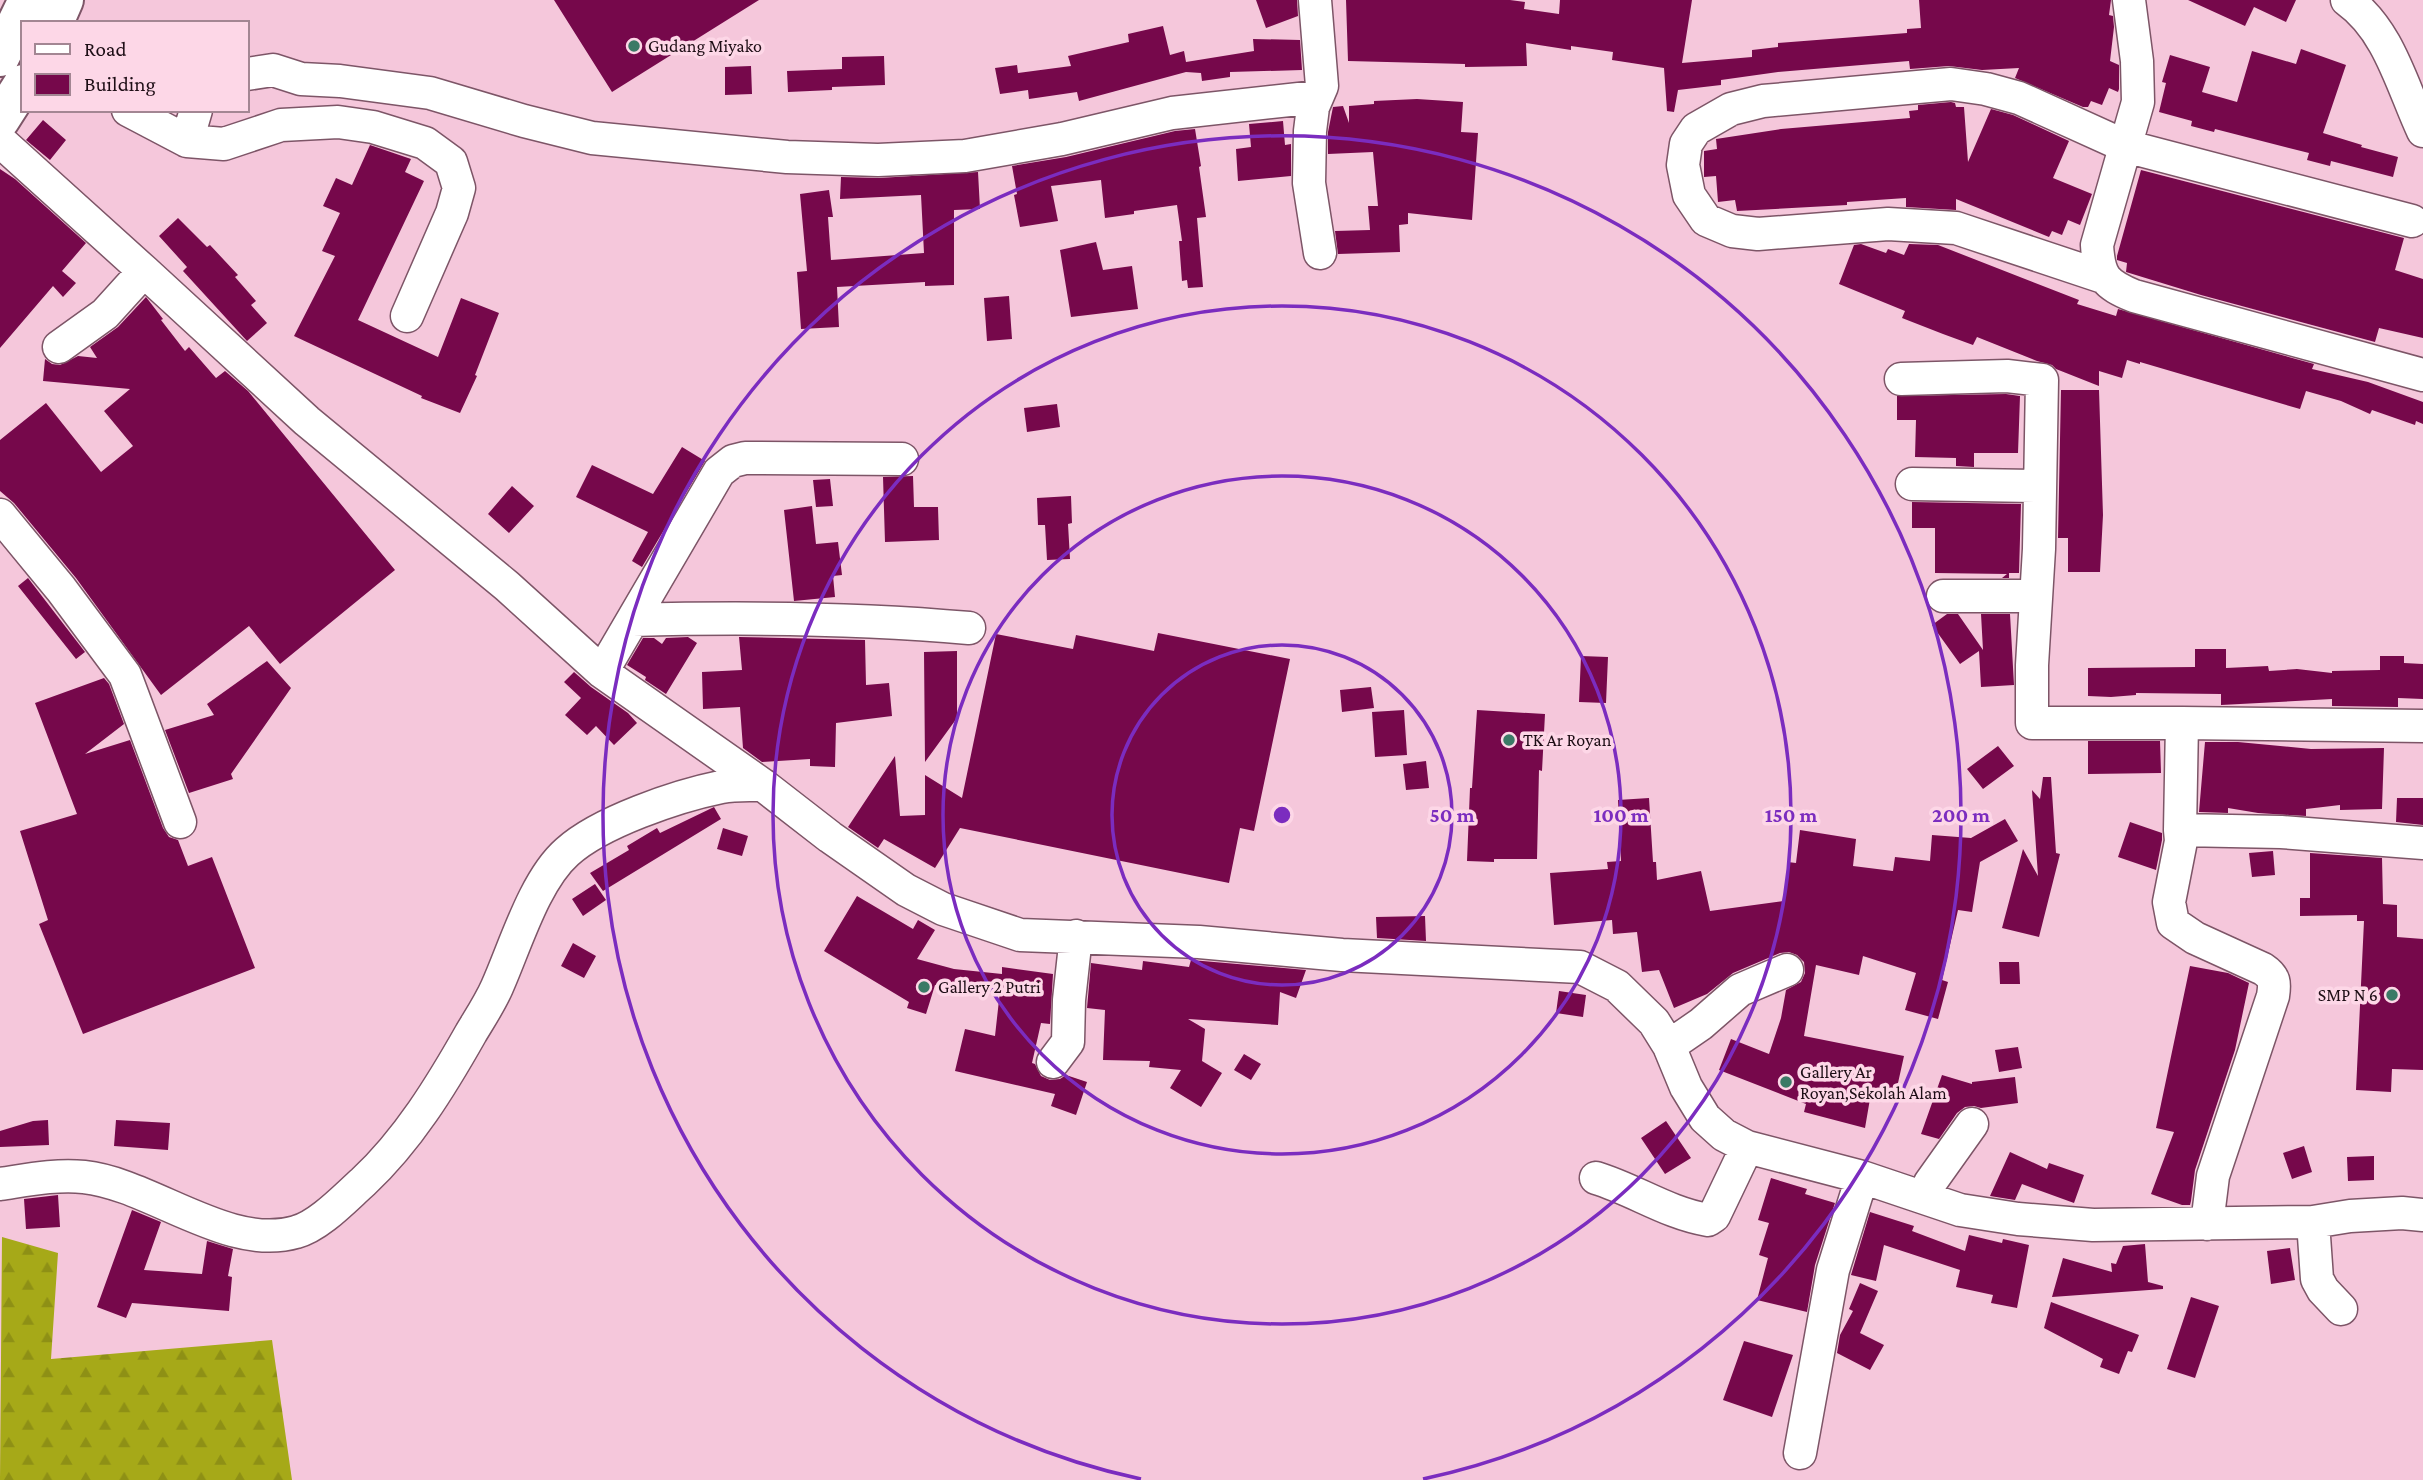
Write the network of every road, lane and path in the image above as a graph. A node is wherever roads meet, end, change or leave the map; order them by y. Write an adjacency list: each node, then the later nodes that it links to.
1 (28, 0): 7 (highway)
2 (64, 0): 6 (highway)
3 (1315, 0): 10 (street)
4 (2129, 0): 17 (street)
5 (2347, 0): 14 (street)
6 (55, 21)
7 (0, 57)
8 (248, 74): 10 (street)
9 (21, 87): 13 (highway)
10 (1317, 97): 19 (street)
11 (195, 112): 15 (street)
12 (135, 115): 15 (street)
13 (0, 120)
14 (2423, 131)
15 (180, 137): 22 (street)
16 (0, 141): 20 (street)
17 (2125, 146): 18 (street); 21 (street); 21 (street)
18 (2412, 222)
19 (1321, 253)
20 (144, 271): 23 (street); 34 (street)
21 (2103, 277): 24 (street)
22 (407, 316)
23 (59, 347)
24 (2423, 375)
25 (1901, 379): 28 (street)
26 (902, 459): 32 (street)
27 (1912, 484): 28 (street)
28 (2040, 486): 31 (street)
29 (0, 515): 38 (street)
30 (1943, 596): 31 (street)
31 (2036, 596): 35 (street)
32 (633, 620): 33 (street); 34 (street)
33 (968, 628)
34 (601, 672): 37 (street)
35 (2182, 723): 36 (street); 39 (street)
36 (2423, 726)
37 (764, 785): 41 (street); 49 (street)
38 (180, 822)
39 (2180, 831): 40 (street); 53 (street)
40 (2423, 844)
41 (1076, 936): 43 (street); 44 (street)
42 (1787, 970): 43 (street)
43 (1669, 1046): 46 (street)
44 (1053, 1062)
45 (1972, 1124): 50 (street)
46 (1747, 1147): 47 (street); 48 (street)
47 (1862, 1177): 50 (street); 55 (street)
48 (1596, 1178)
49 (0, 1184)
50 (1924, 1197): 53 (street)
51 (2423, 1215): 52 (street)
52 (2313, 1222): 53 (street); 54 (street)
53 (2207, 1224)
54 (2341, 1309)
55 (1800, 1453)

